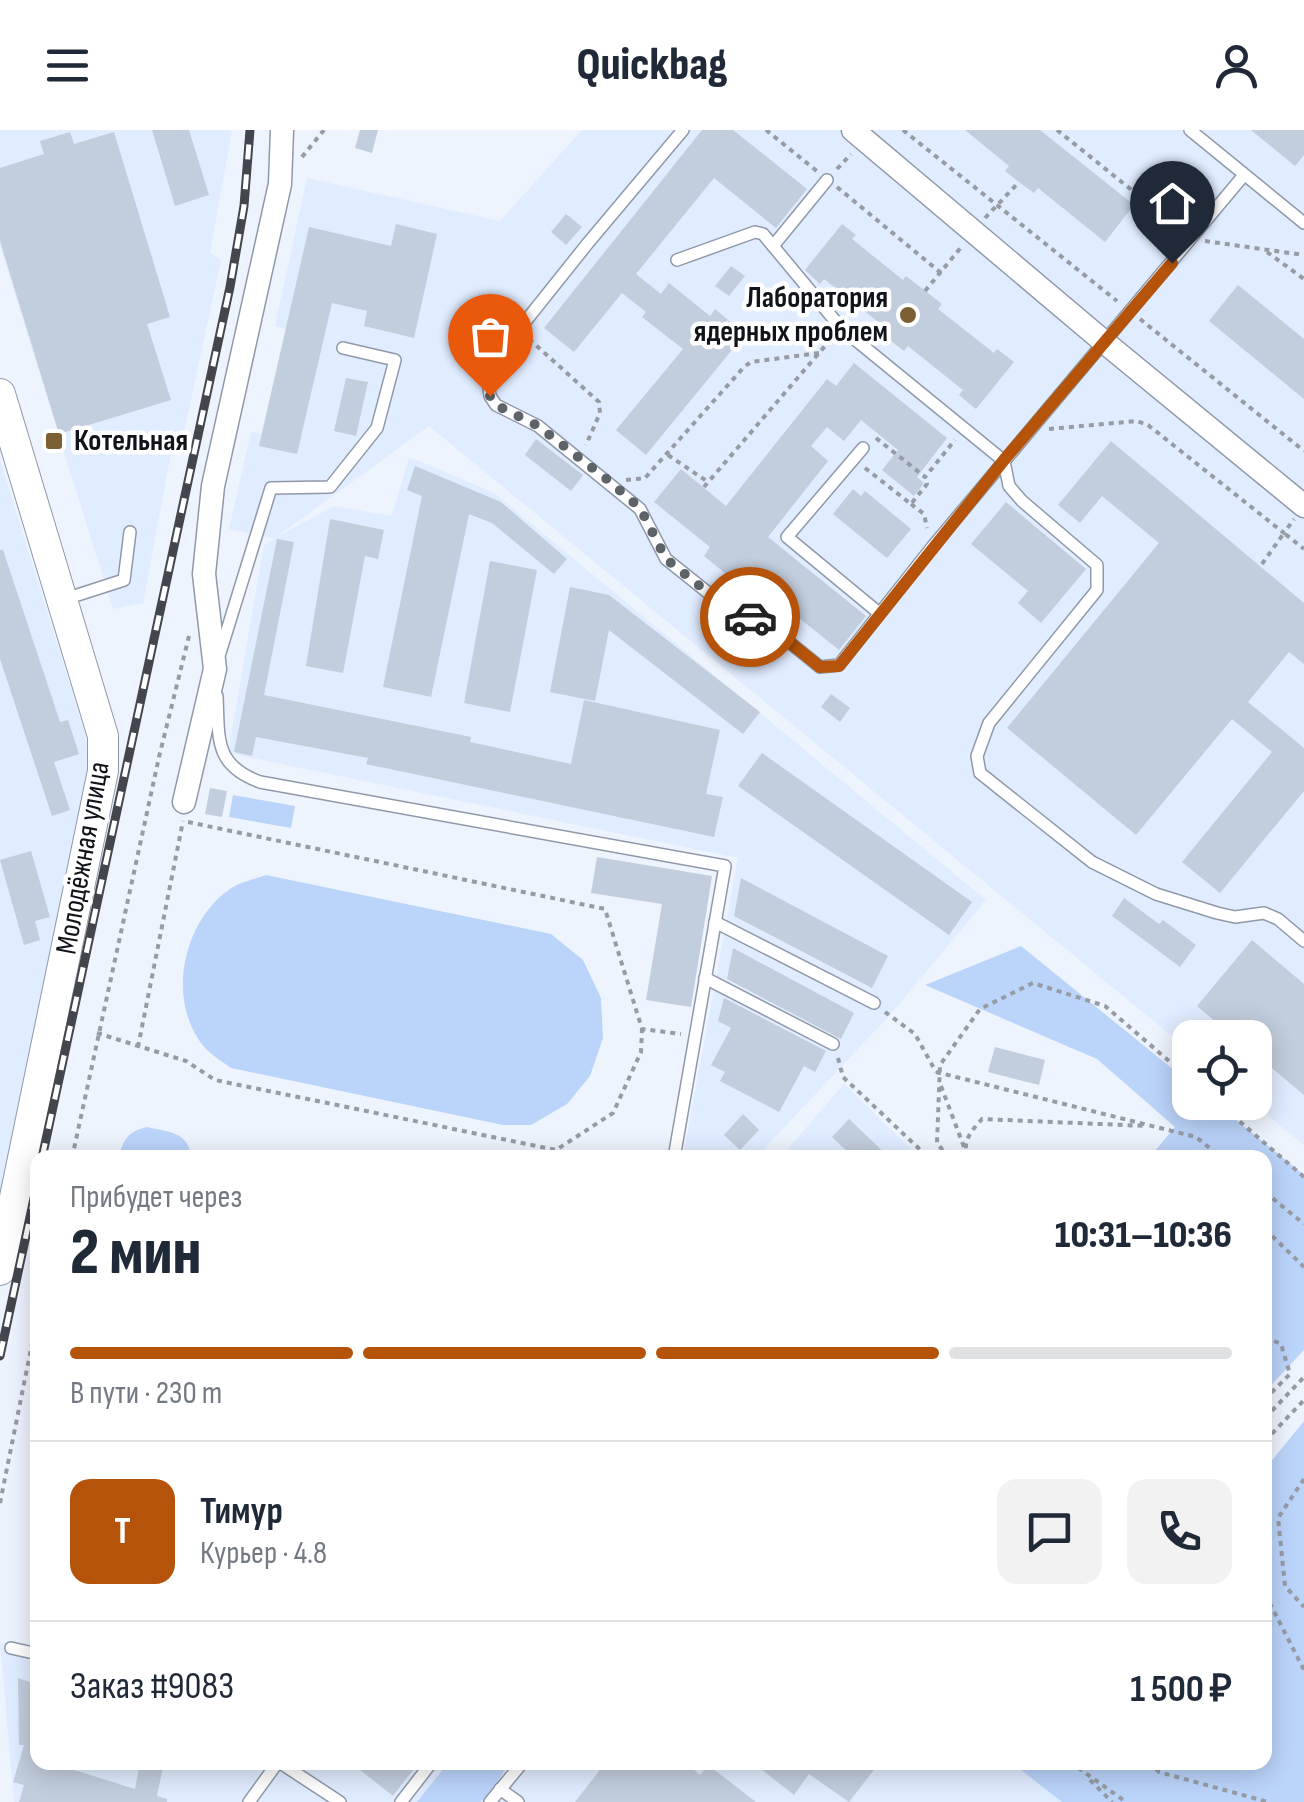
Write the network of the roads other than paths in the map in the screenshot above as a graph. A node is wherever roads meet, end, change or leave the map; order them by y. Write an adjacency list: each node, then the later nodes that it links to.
1 (282, 130): 19 (street)
2 (683, 130): 18 (lane)
3 (1190, 130): 5 (lane)
4 (859, 134): 10 (street)
5 (1244, 175): 7 (lane); 10 (lane)
6 (827, 180): 8 (lane)
7 (1304, 222)
8 (773, 246): 9 (lane); 14 (lane)
9 (677, 260)
10 (1102, 341): 14 (lane); 15 (street)
11 (343, 348): 19 (lane)
12 (0, 394): 17 (main road, Молодёжная улица)
13 (862, 448): 18 (lane)
14 (1004, 460): 18 (lane); 22 (lane)
15 (1304, 506)
16 (130, 532): 17 (lane)
17 (62, 600): 27 (main road, Молодёжная улица)
18 (879, 614)
19 (215, 669): 20 (street); 21 (lane)
20 (184, 802)
21 (715, 922): 23 (lane); 24 (lane)
22 (1304, 941)
23 (705, 978): 25 (lane); 26 (lane)
24 (874, 1003)
25 (834, 1044)
26 (675, 1150)
27 (0, 1270)
28 (11, 1648): 29 (lane)
29 (30, 1652)
30 (273, 1770): 35 (lane)
31 (291, 1770): 36 (lane)
32 (426, 1770): 37 (lane)
33 (516, 1770): 34 (lane)
34 (500, 1790): 38 (lane); 39 (lane)
35 (249, 1802)
36 (340, 1802)
37 (401, 1802)
38 (490, 1802)
39 (518, 1802)

